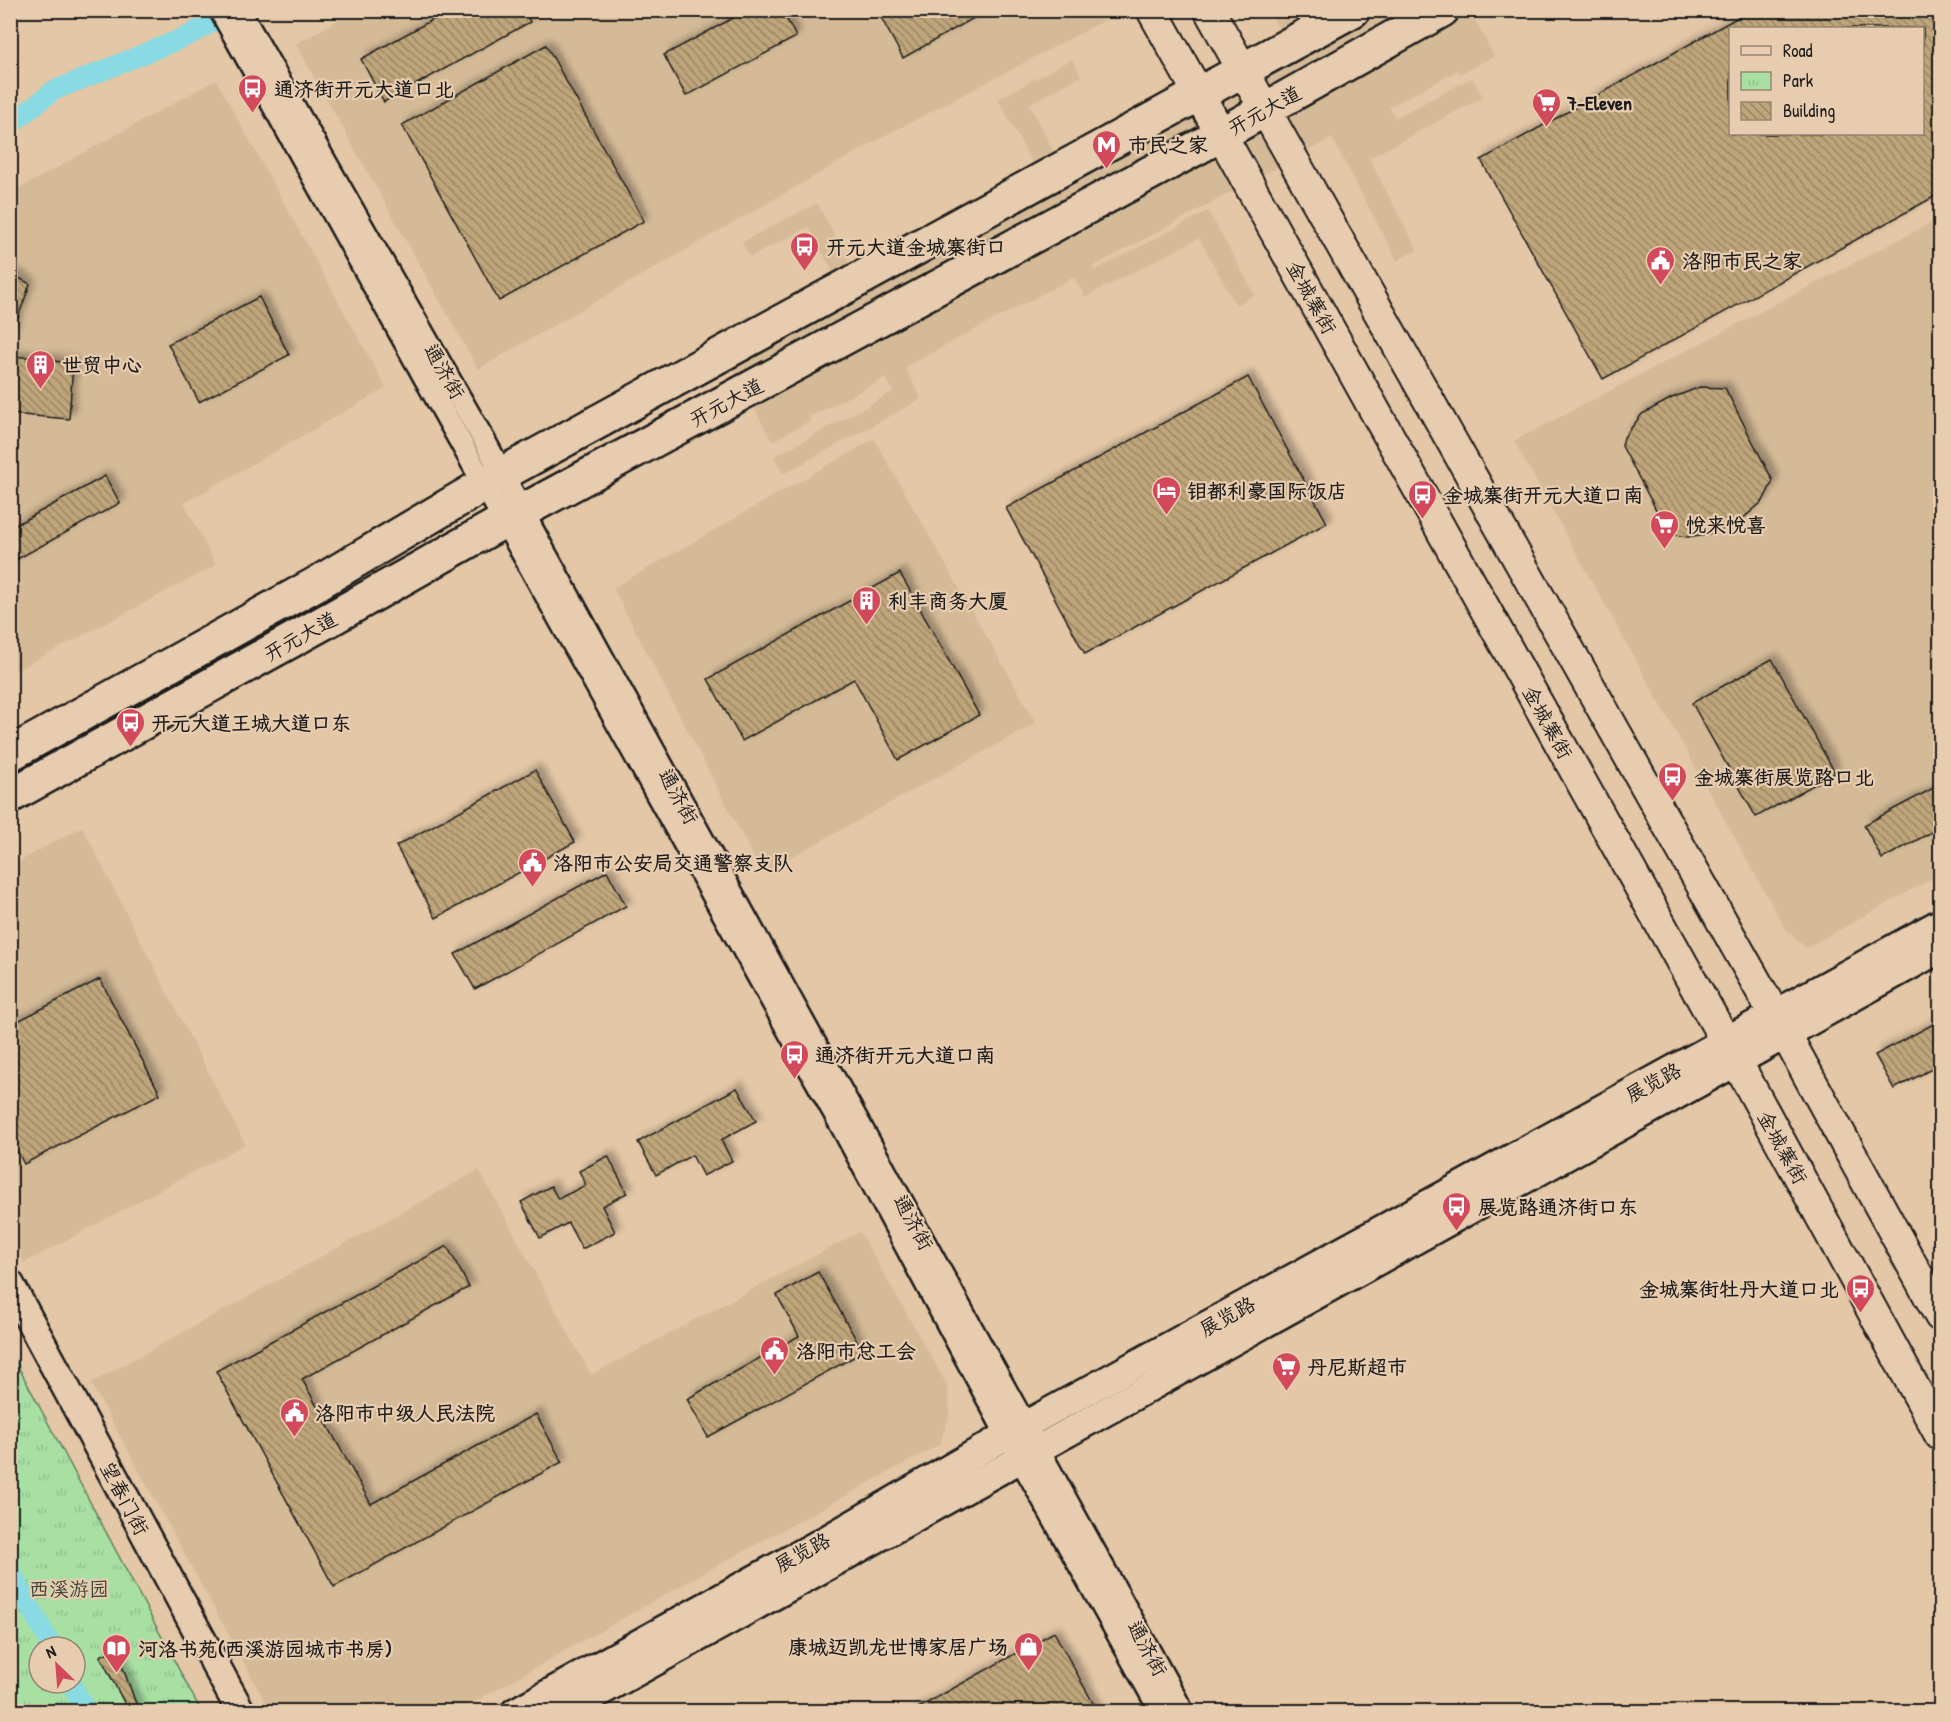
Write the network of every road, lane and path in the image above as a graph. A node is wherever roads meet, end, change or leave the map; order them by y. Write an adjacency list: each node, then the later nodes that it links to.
1 (220, 10): 7 (street, 通济街)
2 (239, 10): 7 (street, 通济街)
3 (1152, 10): 9 (main road, 金城寨街)
4 (1209, 10): 8 (main road)
5 (1353, 10): 8 (main road, 开元大道)
6 (1442, 10): 10 (main road, 开元大道)
7 (250, 48): 12 (street, 通济街)
8 (1243, 71): 9 (main road, 开元大道); 10 (main road)
9 (1199, 95): 11 (main road, 金城寨街); 12 (main road, 开元大道)
10 (1266, 110): 11 (main road, 开元大道); 18 (main road)
11 (1221, 134): 13 (main road, 开元大道); 19 (main road, 金城寨街)
12 (493, 479): 13 (street, 通济街); 14 (main road, 开元大道)
13 (513, 516): 15 (main road, 开元大道); 24 (street, 通济街)
14 (10, 754)
15 (10, 796)
16 (1941, 923): 18 (street, 展览路)
17 (1941, 949): 18 (street, 展览路)
18 (1781, 1025): 19 (street, 展览路); 21 (main road)
19 (1731, 1052): 23 (main road, 金城寨街); 24 (street, 展览路)
20 (10, 1284): 26 (street, 望春门街)
21 (1941, 1316)
22 (10, 1321): 25 (street, 望春门街)
23 (1941, 1435)
24 (1023, 1442): 27 (street, 展览路); 28 (street, 展览路); 29 (street, 通济街); 30 (street, 通济街)
25 (221, 1712)
26 (241, 1712)
27 (515, 1712)
28 (564, 1712)
29 (1161, 1712)
30 (1183, 1712)

